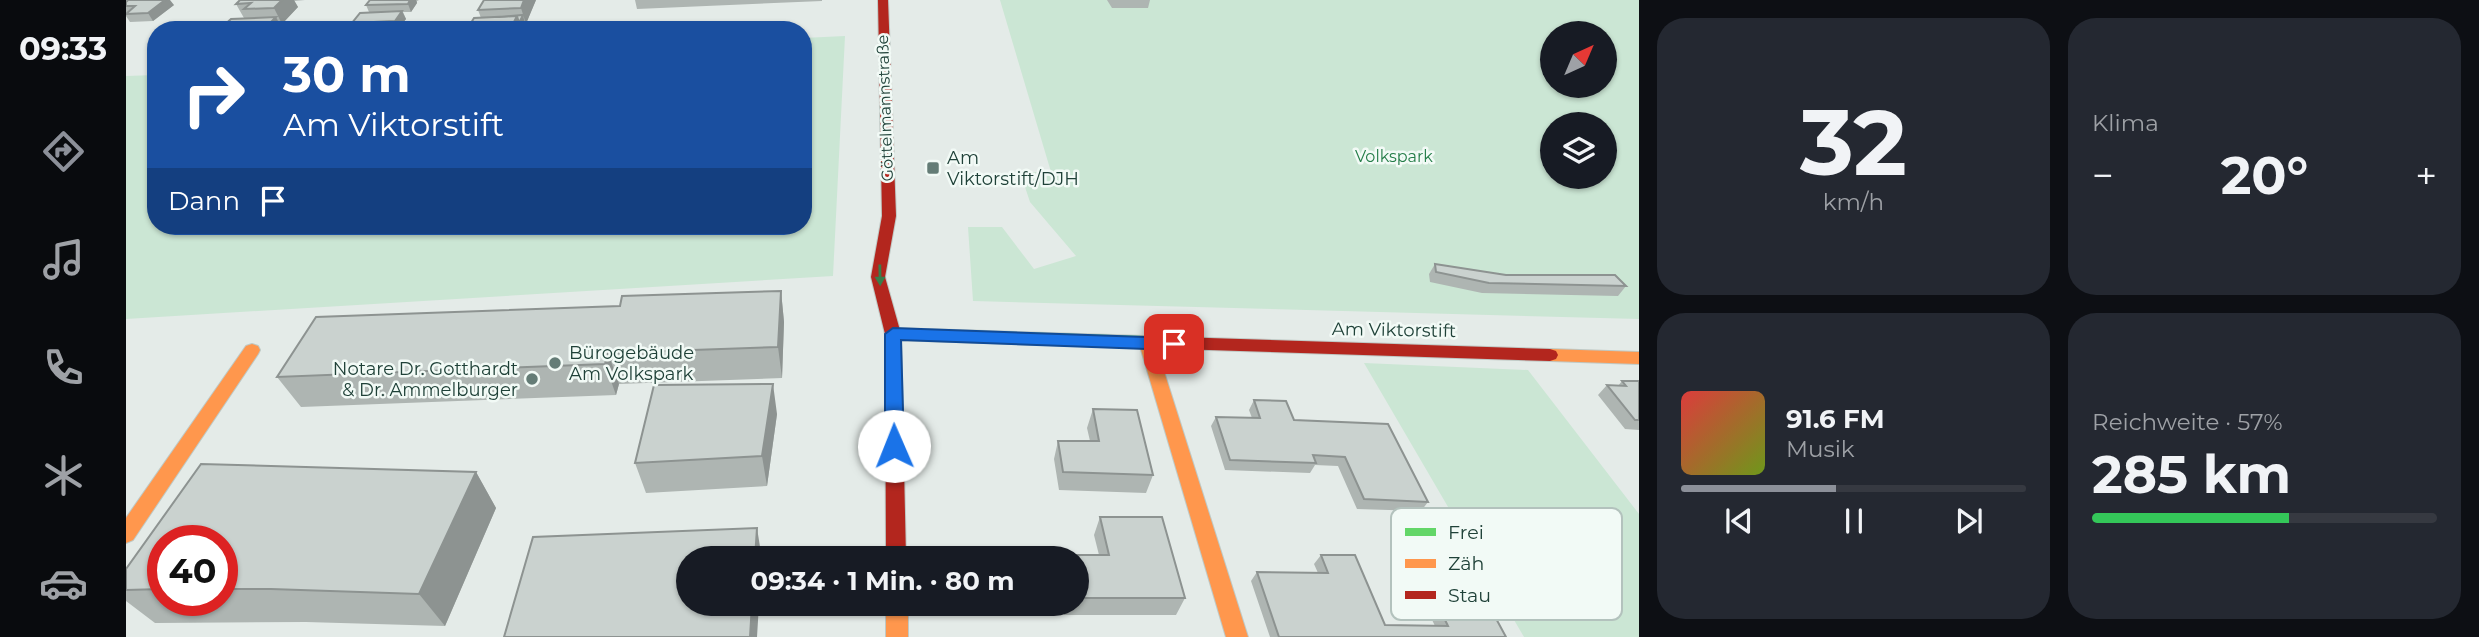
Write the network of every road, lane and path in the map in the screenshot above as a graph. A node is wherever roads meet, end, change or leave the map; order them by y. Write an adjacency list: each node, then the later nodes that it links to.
1 (883, 0): 2 (street, Göttelmannstraße)
2 (889, 216): 3 (street, Göttelmannstraße); 5 (street, Göttelmannstraße, one-way to 5)
3 (900, 250)
4 (902, 302): 5 (street, Göttelmannstraße)
5 (893, 334): 6 (street, Am Viktorstift); 10 (street, Göttelmannstraße)
6 (1147, 343): 8 (street, Am Viktorstift); 13 (street)
7 (252, 350): 9 (street)
8 (1639, 358)
9 (126, 534)
10 (896, 546)
11 (897, 616): 12 (street)
12 (897, 637)
13 (1237, 637)

